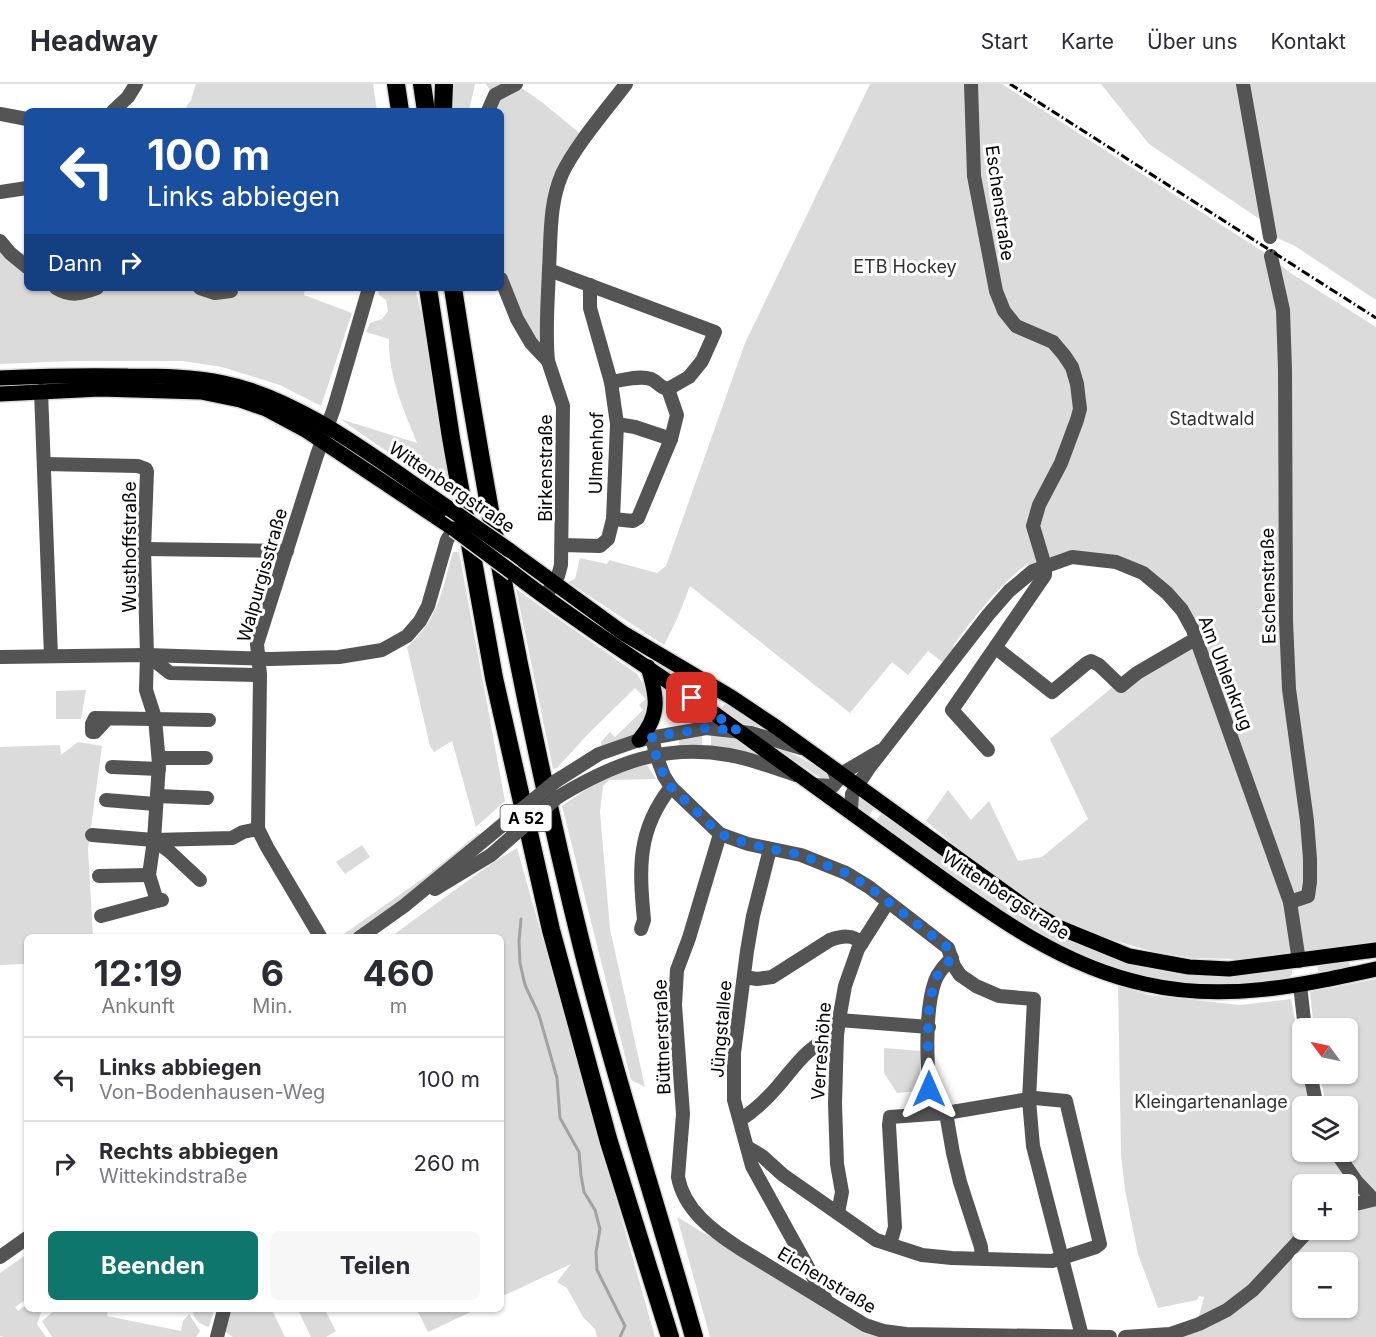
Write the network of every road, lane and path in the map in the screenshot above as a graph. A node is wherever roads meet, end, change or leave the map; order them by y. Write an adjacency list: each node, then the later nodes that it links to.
1 (136, 84): 9 (street)
2 (396, 84): 10 (highway)
3 (422, 84): 11 (highway)
4 (444, 84): 12 (highway)
5 (516, 84): 13 (street)
6 (626, 84): 22 (street)
7 (971, 84): 47 (street, Eschenstraße)
8 (1243, 84): 18 (street)
9 (116, 108)
10 (400, 108)
11 (426, 108)
12 (443, 108)
13 (489, 108)
14 (0, 114): 15 (street)
15 (24, 118)
16 (24, 188): 17 (street)
17 (0, 192)
18 (1270, 237)
19 (0, 241): 21 (street)
20 (1271, 256): 87 (street, Eschenstraße)
21 (24, 265)
22 (549, 270): 23 (street); 32 (street)
23 (590, 285): 34 (street, Ulmenhof); 35 (street)
24 (504, 286): 32 (street, Birkenstraße)
25 (62, 291): 26 (street)
26 (88, 291)
27 (209, 291): 28 (street)
28 (231, 291)
29 (368, 291): 39 (street, Walpurgisstraße)
30 (428, 291): 126 (highway, A 52)
31 (454, 291): 127 (highway, A 52)
32 (548, 361): 44 (street, Birkenstraße)
33 (0, 378): 39 (main road, Wittenbergstraße)
34 (611, 382): 35 (street); 38 (street, Ulmenhof)
35 (668, 389): 40 (street)
36 (41, 391): 37 (main road, Wittenbergstraße); 39 (main road, Wittenbergstraße); 41 (street)
37 (0, 394)
38 (617, 424): 40 (street); 42 (street, Ulmenhof)
39 (324, 434): 43 (main road, Wittenbergstraße); 46 (street, Walpurgisstraße); 48 (main road, Wittenbergstraße, bridge)
40 (671, 439): 42 (street)
41 (45, 464): 45 (street, Wusthoffstraße); 53 (street)
42 (613, 519): 44 (street, Ulmenhof)
43 (454, 529): 49 (main road, Wittenbergstraße, bridge); 55 (street)
44 (562, 545): 48 (street, Birkenstraße)
45 (144, 549): 46 (street); 52 (street, Wusthoffstraße)
46 (287, 551): 55 (street, Walpurgisstraße)
47 (1045, 566): 50 (street, Am Uhlenkrug); 51 (street); 63 (street, Am Uhlenkrug)
48 (554, 584): 49 (street, Birkenstraße); 64 (main road, Wittenbergstraße)
49 (544, 597): 56 (main road, Wittenbergstraße)
50 (1197, 638): 51 (street); 87 (street, Am Uhlenkrug)
51 (996, 648): 65 (street)
52 (147, 655): 53 (street); 55 (street); 57 (street); 58 (street, Wusthoffstraße)
53 (51, 656): 54 (street)
54 (0, 657)
55 (258, 659): 57 (street, Walpurgisstraße)
56 (648, 667): 61 (main road, Wittenbergstraße); 62 (main road)
57 (260, 675): 78 (street, Walpurgisstraße)
58 (154, 718): 59 (street); 60 (street); 68 (street, Wusthoffstraße)
59 (107, 719)
60 (209, 720)
61 (738, 731): 62 (street); 64 (street); 71 (main road, Wittenbergstraße)
62 (646, 739): 66 (street); 88 (street, bridge)
63 (884, 748): 70 (street, Am Uhlenkrug); 72 (street, Am Uhlenkrug)
64 (805, 750): 70 (main road, Wittenbergstraße)
65 (988, 750)
66 (656, 755): 71 (street); 73 (street); 88 (street, bridge)
67 (206, 758): 68 (street)
68 (159, 764): 69 (street); 76 (street, Wusthoffstraße)
69 (112, 767)
70 (837, 771): 71 (street); 72 (main road, Wittenbergstraße)
71 (809, 782): 77 (main road, Wittenbergstraße)
72 (858, 785): 77 (street, Am Uhlenkrug); 96 (main road, Wittenbergstraße)
73 (671, 787): 79 (street); 90 (street)
74 (207, 798): 76 (street)
75 (106, 800): 76 (street)
76 (156, 800): 81 (street, Wusthoffstraße)
77 (851, 812): 99 (main road, Wittenbergstraße)
78 (258, 829): 81 (street); 91 (street, Walpurgisstraße)
79 (720, 834): 82 (street); 110 (street, Büttnerstraße)
80 (92, 836): 81 (street)
81 (154, 840): 83 (street, Wusthoffstraße); 85 (street)
82 (770, 849): 86 (street); 98 (street, Jüngstallee)
83 (148, 875): 84 (street); 89 (street)
84 (99, 876)
85 (200, 880)
86 (888, 902): 93 (street, Verreshöhe); 95 (street)
87 (1290, 902): 96 (street, Am Uhlenkrug)
88 (404, 906): 92 (street)
89 (101, 916)
90 (641, 929)
91 (319, 934)
92 (365, 934)
93 (862, 943): 98 (street); 101 (street, Verreshöhe)
94 (1376, 950): 96 (main road, Wittenbergstraße)
95 (952, 958): 102 (street); 104 (street)
96 (1299, 961): 99 (main road)
97 (1376, 969): 99 (main road, Wittenbergstraße)
98 (744, 977): 107 (street, Jüngstallee)
99 (1300, 985): 100 (street)
100 (1304, 1018)
101 (839, 1020): 102 (street); 103 (street, Verreshöhe)
102 (929, 1027): 105 (street)
103 (837, 1035): 107 (street); 115 (street, Verreshöhe)
104 (1029, 1100): 106 (street); 120 (street); 120 (street)
105 (931, 1113): 106 (street); 118 (street)
106 (946, 1113): 121 (street)
107 (740, 1120): 108 (street, Jüngstallee)
108 (747, 1147): 111 (street); 122 (street, Jüngstallee)
109 (1343, 1162): 113 (street)
110 (678, 1172): 122 (street, Eichenstraße)
111 (783, 1175): 112 (street); 115 (street)
112 (770, 1182)
113 (1374, 1199): 114 (street)
114 (1358, 1203)
115 (838, 1213): 118 (street)
116 (24, 1240): 119 (street)
117 (1300, 1240): 129 (street)
118 (890, 1244): 121 (street)
119 (0, 1257)
120 (1062, 1257): 121 (street); 124 (street)
121 (982, 1258)
122 (827, 1302): 124 (street, Eichenstraße)
123 (223, 1312): 125 (street)
124 (1082, 1336): 128 (street, Eichenstraße)
125 (217, 1337)
126 (670, 1337)
127 (694, 1337)
128 (1110, 1337)
129 (1125, 1337)

